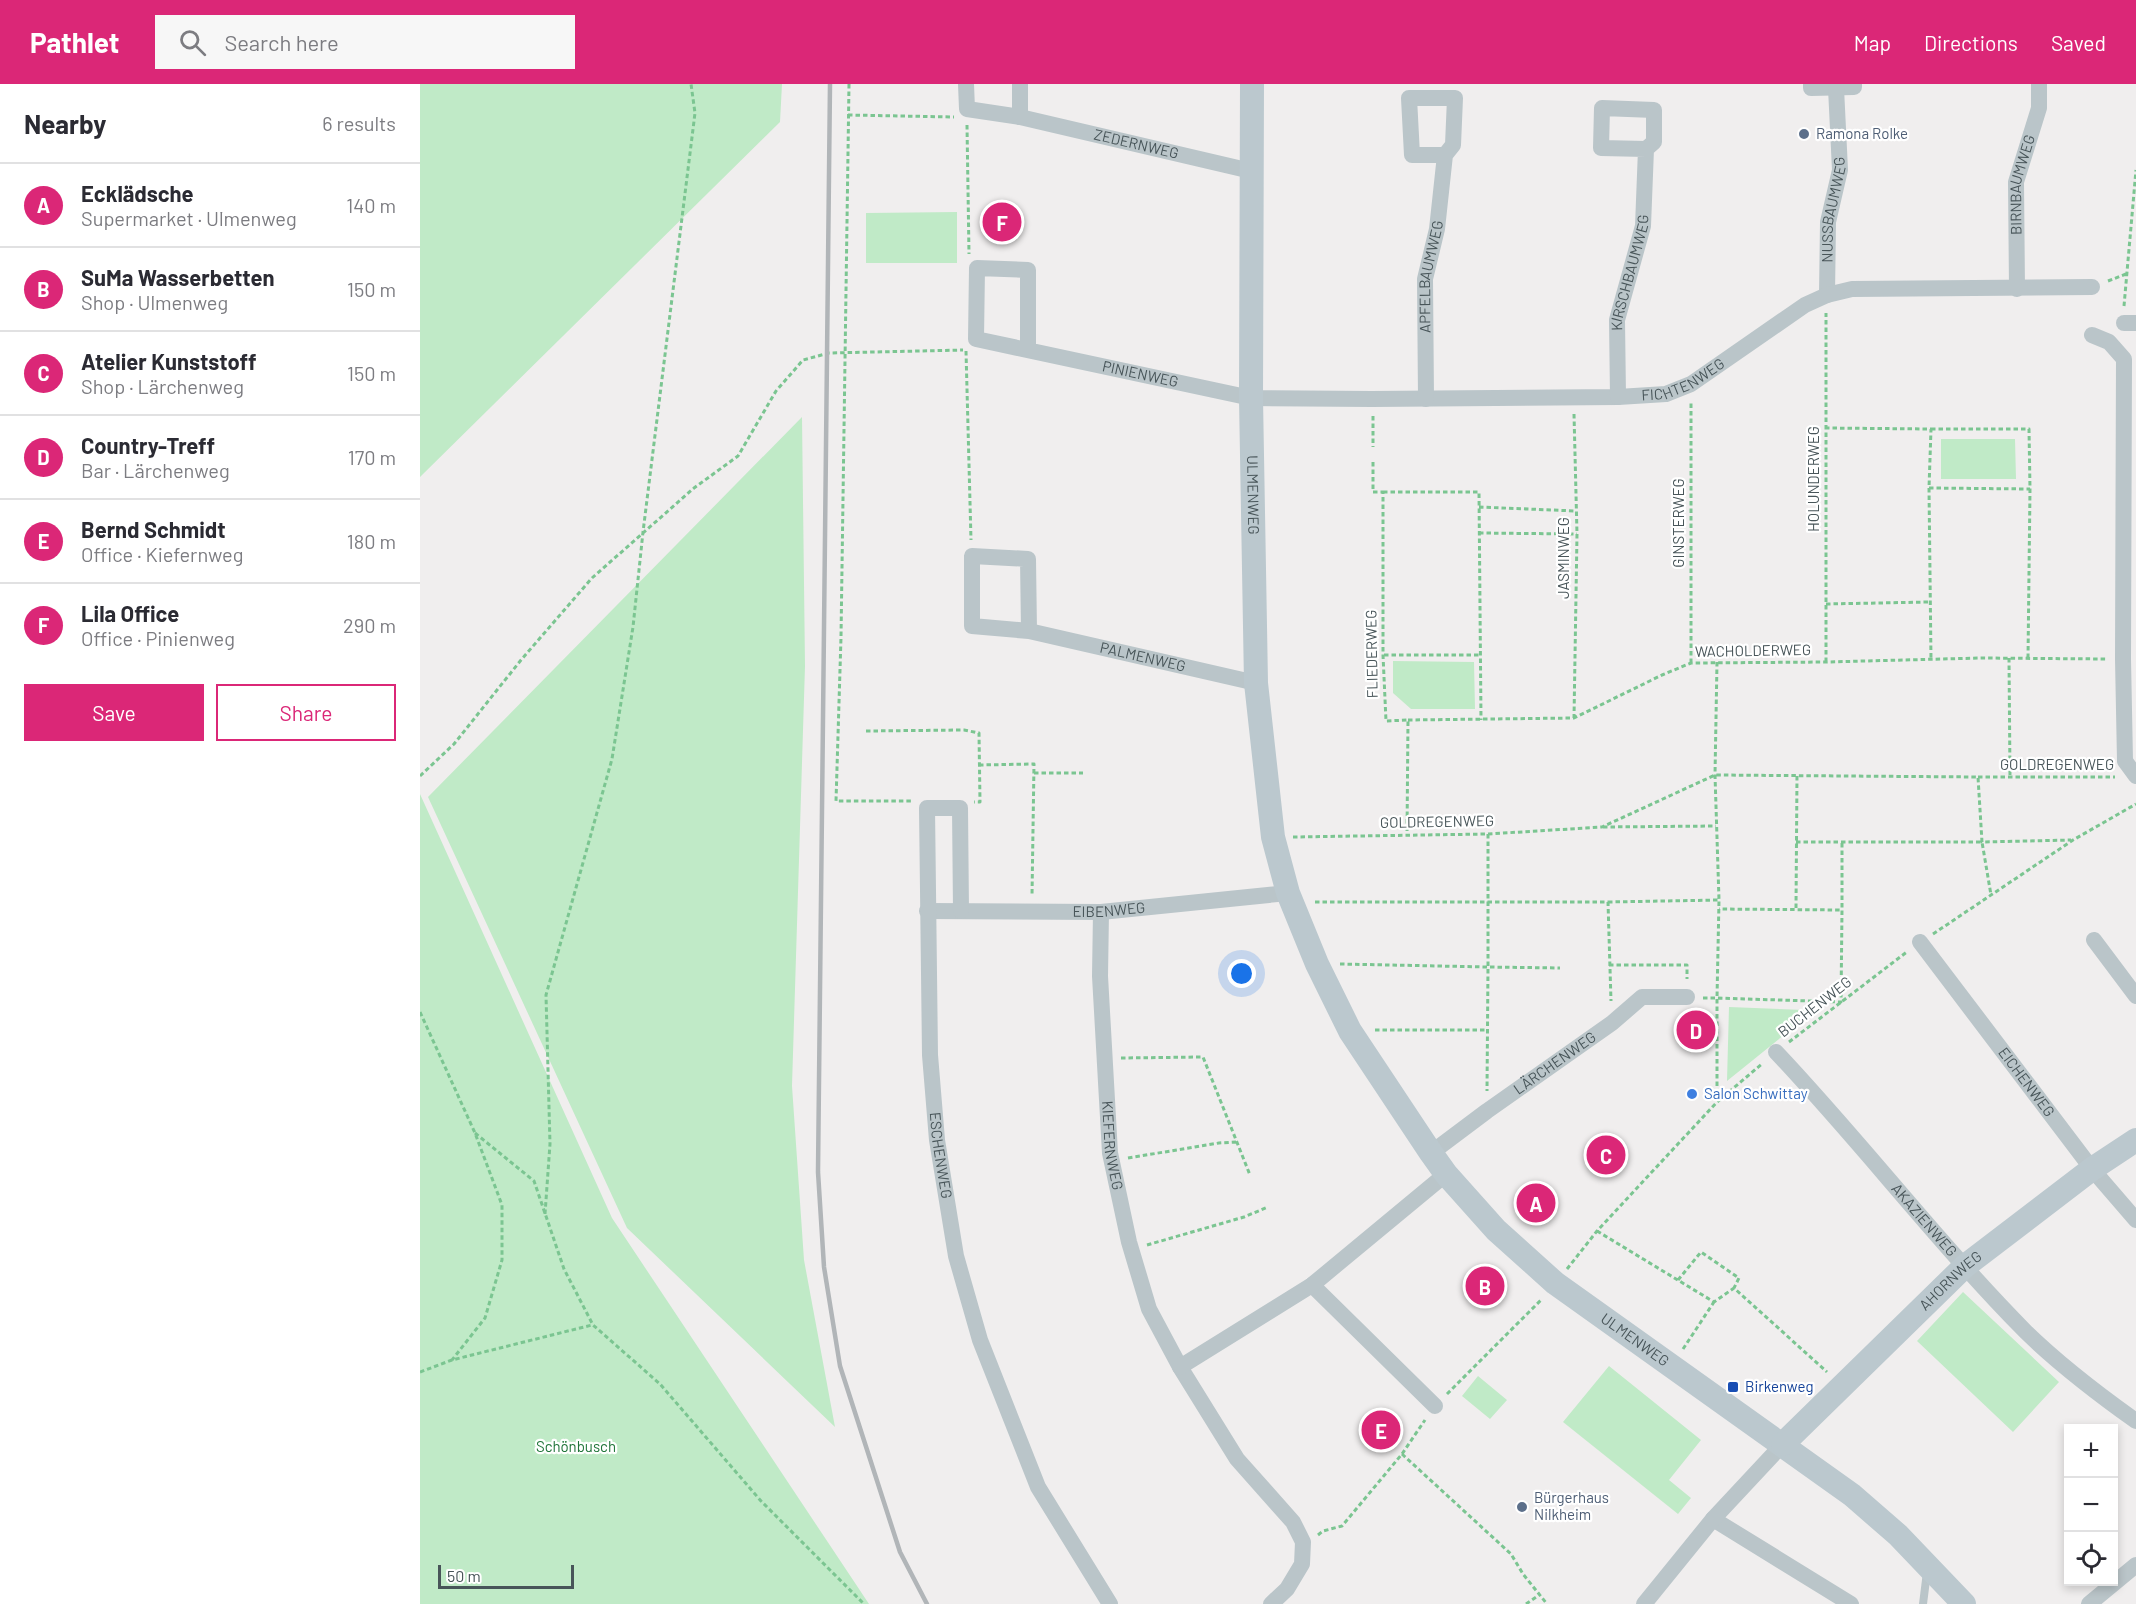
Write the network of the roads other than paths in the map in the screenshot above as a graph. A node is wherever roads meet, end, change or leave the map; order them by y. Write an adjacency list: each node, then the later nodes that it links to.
1 (966, 84): 8 (street, ZEDERNWEG)
2 (1020, 84): 8 (street)
3 (1252, 84): 11 (street, ULMENWEG)
4 (1811, 84): 7 (street)
5 (1854, 84): 7 (street)
6 (2039, 84): 13 (street, BIRNBAUMWEG)
7 (1836, 88): 14 (street, NUSSBAUMWEG)
8 (1020, 117): 11 (street, ZEDERNWEG)
9 (1646, 149): 17 (street, KIRSCHBAUMWEG)
10 (1445, 155): 19 (street, APFELBAUMWEG)
11 (1251, 171): 18 (street, ULMENWEG)
12 (2092, 287): 13 (street, FICHTENWEG)
13 (2017, 288): 14 (street, FICHTENWEG)
14 (1827, 295): 17 (street, FICHTENWEG)
15 (2092, 335): 22 (street)
16 (1028, 350): 16 (street, PINIENWEG); 18 (street, PINIENWEG)
17 (1618, 397): 19 (street, FICHTENWEG)
18 (1251, 398): 19 (street, FICHTENWEG); 21 (street, ULMENWEG)
19 (1426, 399)
20 (1029, 631): 20 (street, PALMENWEG); 21 (street, PALMENWEG)
21 (1256, 683): 23 (street, ULMENWEG)
22 (2130, 777)
23 (1290, 898): 26 (street, EIBENWEG); 33 (street, ULMENWEG)
24 (927, 911): 25 (street, EIBENWEG); 25 (street, ESCHENWEG); 46 (street, ESCHENWEG)
25 (961, 911): 26 (street, EIBENWEG)
26 (1101, 912): 39 (street, KIEFERNWEG)
27 (2094, 940): 29 (street)
28 (1920, 942): 34 (street, EICHENWEG)
29 (2136, 996)
30 (1687, 997): 33 (street, LÄRCHENWEG)
31 (1776, 1052): 37 (street, AKAZIENWEG)
32 (2136, 1140): 34 (street, AHORNWEG)
33 (1431, 1153): 35 (street, ULMENWEG)
34 (2092, 1169): 36 (street, EICHENWEG); 37 (street, AHORNWEG)
35 (1446, 1174): 38 (street); 42 (street, ULMENWEG)
36 (2136, 1220)
37 (1965, 1266): 41 (street, AKAZIENWEG); 42 (street, AHORNWEG)
38 (1312, 1285): 39 (street); 40 (street)
39 (1180, 1367): 47 (street, KIEFERNWEG)
40 (1435, 1406)
41 (2136, 1421)
42 (1783, 1444): 43 (street); 44 (street, ULMENWEG)
43 (1713, 1519): 48 (street); 49 (street)
44 (1928, 1565): 50 (lane); 51 (street, ULMENWEG)
45 (2136, 1565): 52 (street)
46 (1110, 1604)
47 (1271, 1604)
48 (1644, 1604)
49 (1851, 1604)
50 (1923, 1604)
51 (1964, 1604)
52 (2089, 1604)

